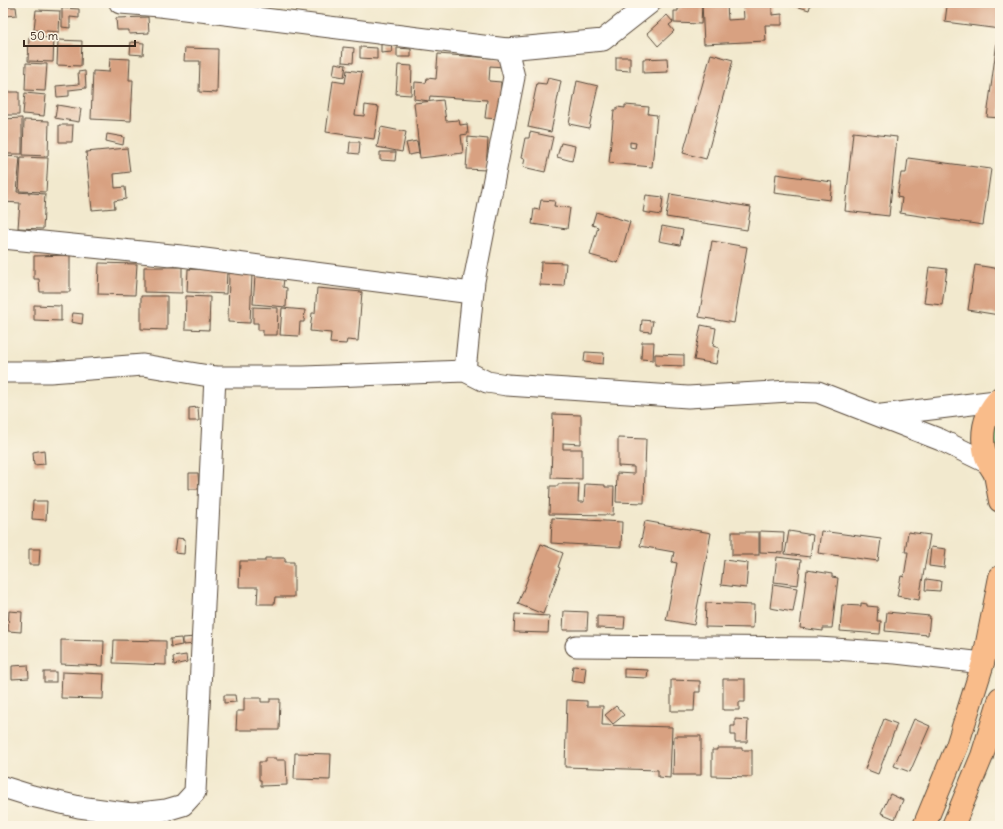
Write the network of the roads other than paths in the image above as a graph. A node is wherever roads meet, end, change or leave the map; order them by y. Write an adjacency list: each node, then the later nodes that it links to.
1 (120, 3): 3 (street)
2 (650, 3): 4 (street)
3 (161, 5): 4 (street)
4 (507, 49): 6 (street)
5 (3, 238): 6 (street)
6 (472, 293): 7 (street)
7 (465, 371): 9 (street); 11 (street)
8 (3, 372): 9 (street)
9 (215, 377): 18 (street)
10 (998, 400): 11 (street); 12 (main road)
11 (878, 416): 12 (street)
12 (994, 472): 13 (main road)
13 (1000, 501)
14 (1000, 577): 16 (main road)
15 (576, 646): 16 (street)
16 (983, 663): 19 (main road)
17 (999, 708): 20 (main road)
18 (3, 787)
19 (924, 826)
20 (953, 826)

